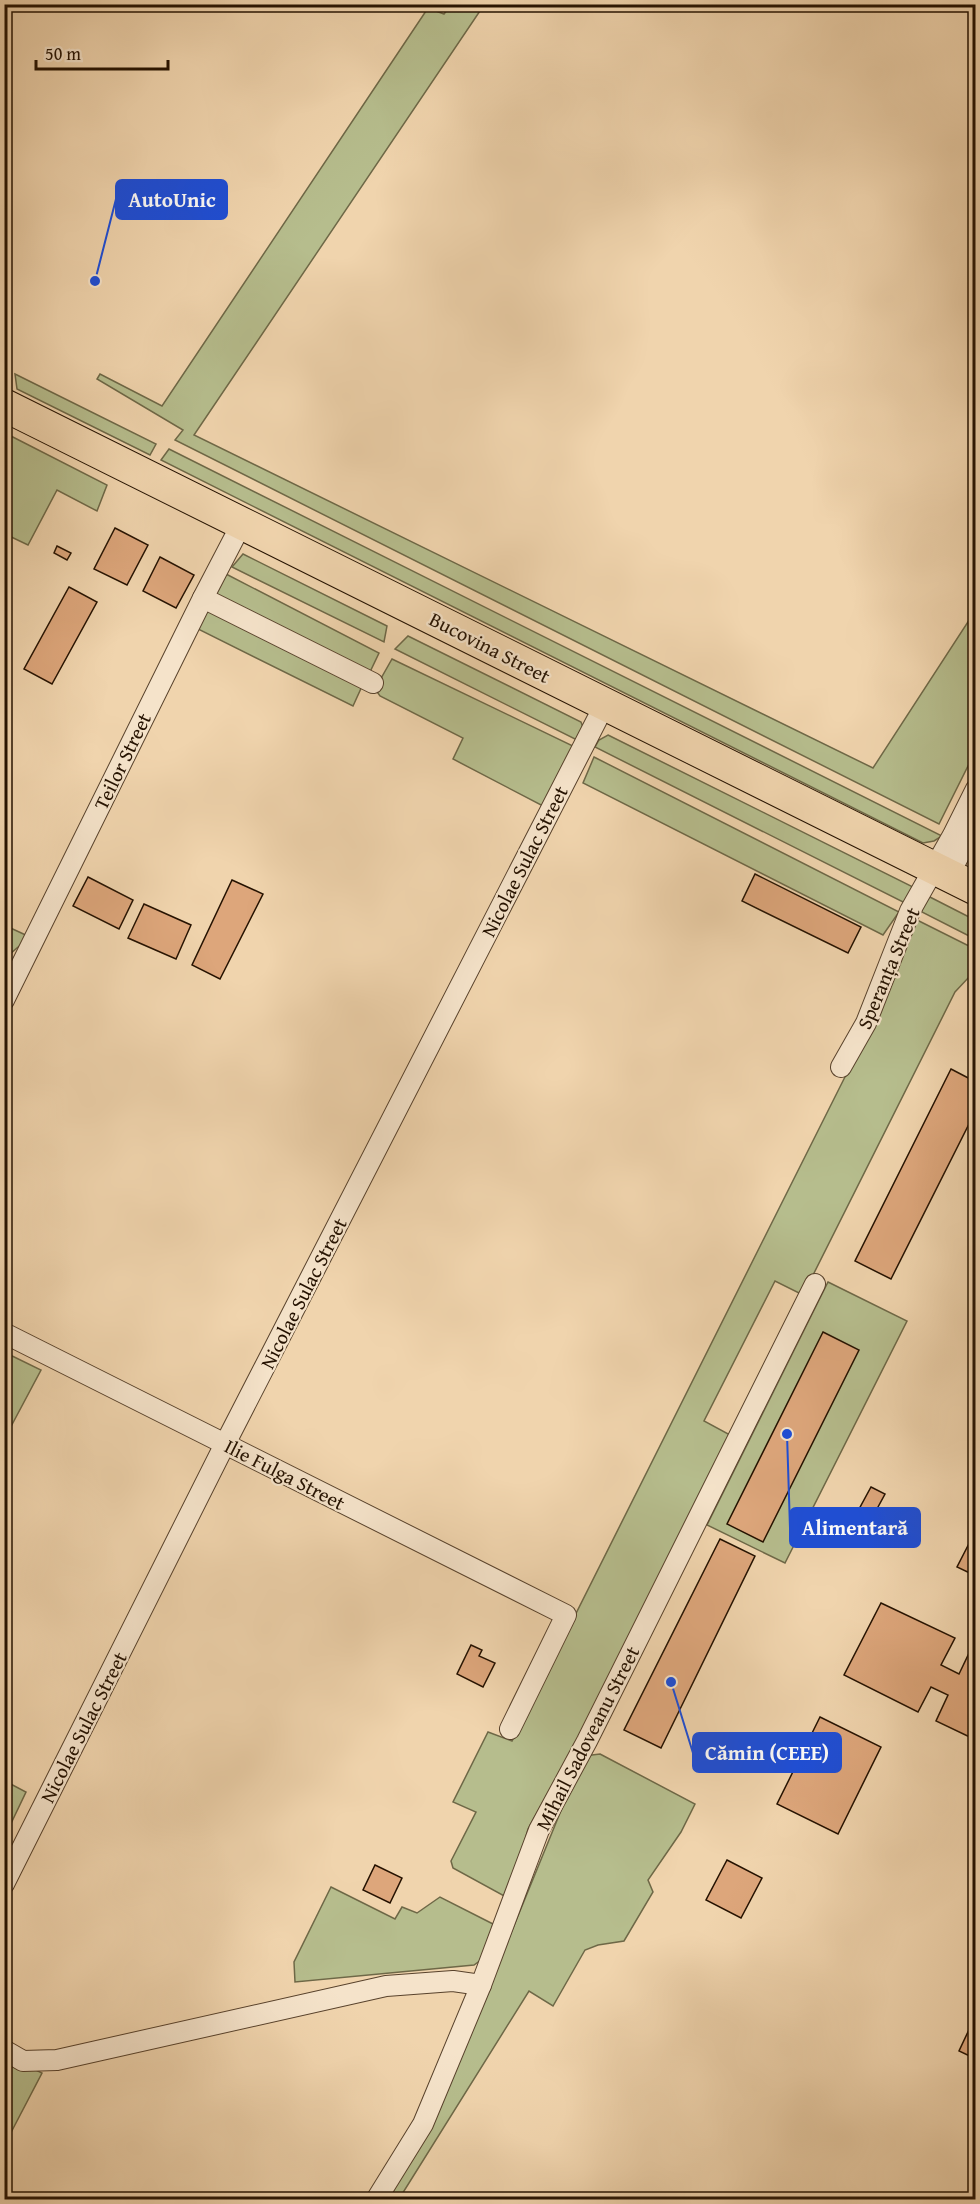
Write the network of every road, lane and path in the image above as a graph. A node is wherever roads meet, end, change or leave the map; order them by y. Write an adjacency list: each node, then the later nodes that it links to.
1 (4, 405): 2 (main road, Bucovina Street)
2 (242, 523): 3 (street, Teilor Street); 5 (main road, Bucovina Street)
3 (203, 598): 4 (street); 9 (street, Teilor Street)
4 (373, 683)
5 (605, 704): 8 (main road, Bucovina Street); 13 (street, Nicolae Sulac Street)
6 (975, 789): 8 (street)
7 (975, 822): 8 (street)
8 (953, 877): 10 (street, Speranța Street)
9 (4, 1000)
10 (841, 1067)
11 (815, 1284): 16 (street, Mihail Sadoveanu Street)
12 (4, 1333): 13 (street, Ilie Fulga Street)
13 (225, 1444): 14 (street, Ilie Fulga Street); 15 (street, Nicolae Sulac Street)
14 (510, 1729)
15 (4, 1884)
16 (481, 1985): 17 (street); 18 (street, Mihail Sadoveanu Street)
17 (4, 2050)
18 (376, 2199)

